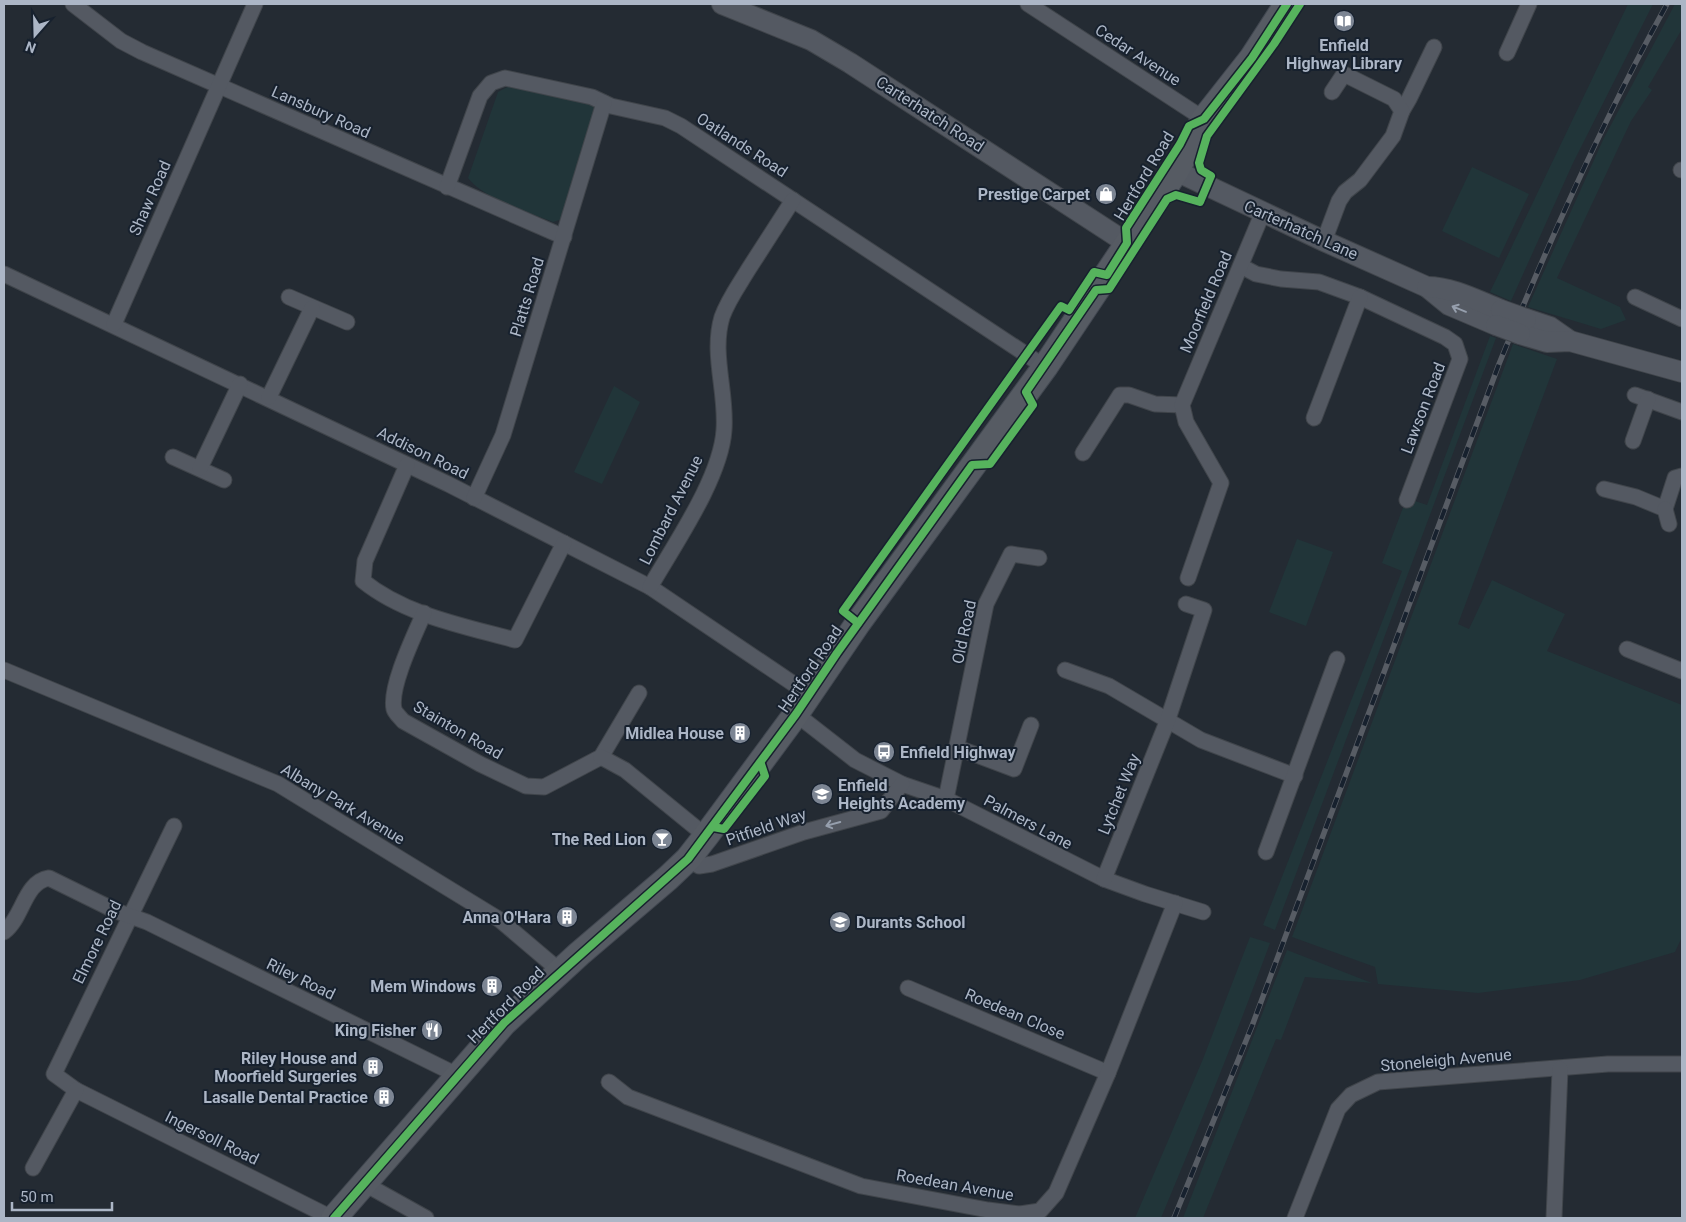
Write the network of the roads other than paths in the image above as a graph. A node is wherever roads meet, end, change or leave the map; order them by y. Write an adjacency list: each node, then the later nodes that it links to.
1 (73, 4): 9 (street, Lansbury Road)
2 (255, 4): 9 (street, Shaw Road)
3 (722, 4): 20 (street, Carterhatch Road)
4 (1028, 4): 13 (street, Cedar Avenue)
5 (1287, 4): 13 (main road, Hertford Road)
6 (1529, 4): 8 (street)
7 (1434, 48): 12 (street)
8 (1507, 53)
9 (219, 86): 15 (street, Lansbury Road); 29 (street, Shaw Road)
10 (1332, 92): 12 (street)
11 (604, 103): 15 (street, Oatlands Road); 16 (street, Oatlands Road); 18 (street, Platts Road)
12 (1402, 110): 19 (street)
13 (1204, 118): 14 (main road, Hertford Road)
14 (1176, 171): 17 (street, Carterhatch Lane); 20 (main road, Hertford Road)
15 (447, 188): 18 (street, Lansbury Road)
16 (793, 200): 30 (street, Oatlands Road); 52 (street, Lombard Avenue)
17 (1263, 212): 19 (street, Carterhatch Lane); 21 (street, Moorfield Road)
18 (564, 237): 45 (street, Platts Road)
19 (1324, 241): 31 (street, Carterhatch Lane, bridge)
20 (1127, 243): 30 (main road, Hertford Road)
21 (1241, 266): 24 (street, Lawson Road); 34 (street, Moorfield Road)
22 (4, 274): 29 (street, Addison Road)
23 (289, 297): 26 (street)
24 (1360, 297): 36 (street); 46 (street, Lawson Road)
25 (1635, 297): 27 (street)
26 (312, 308): 28 (street); 33 (street)
27 (1682, 319)
28 (347, 322)
29 (114, 324): 32 (street, Addison Road)
30 (1045, 367): 61 (main road, Hertford Road)
31 (1682, 372)
32 (240, 384): 33 (street, Addison Road); 41 (street)
33 (269, 397): 40 (street, Addison Road)
34 (1182, 405): 38 (street); 51 (street)
35 (1682, 412): 37 (street)
36 (1314, 418)
37 (1633, 441)
38 (1083, 453)
39 (173, 457): 41 (street)
40 (407, 465): 45 (street, Addison Road); 54 (street)
41 (200, 468): 43 (street)
42 (1682, 476): 47 (street)
43 (224, 480)
44 (1604, 489): 47 (street)
45 (474, 498): 49 (street, Addison Road)
46 (1407, 500)
47 (1666, 509): 48 (street)
48 (1669, 524)
49 (564, 543): 52 (street, Addison Road); 54 (street)
50 (1039, 558): 64 (street, Old Road)
51 (1188, 578)
52 (650, 587): 61 (street, Addison Road)
53 (1186, 604): 62 (street, Lytchet Way)
54 (424, 613): 65 (street, Stainton Road)
55 (1627, 649): 59 (street)
56 (1337, 659): 66 (street)
57 (4, 670): 78 (street, Albany Park Avenue)
58 (1065, 670): 62 (street)
59 (1682, 671)
60 (639, 693): 65 (street)
61 (803, 704): 67 (street, Palmers Lane); 70 (main road, Hertford Road)
62 (1167, 722): 66 (street); 73 (street, Lytchet Way)
63 (1031, 725): 64 (street)
64 (958, 748): 68 (street, Old Road)
65 (601, 757): 70 (street)
66 (1295, 776): 71 (street)
67 (902, 784): 68 (street, Palmers Lane); 72 (street, Pitfield Way, one-way to 72)
68 (946, 799): 73 (street, Palmers Lane)
69 (174, 826): 76 (street, Elmore Road)
70 (706, 836): 72 (main road, Hertford Road)
71 (1266, 852)
72 (688, 859): 78 (main road, Hertford Road)
73 (1104, 879): 74 (street, Palmers Lane)
74 (1175, 904): 75 (street, Palmers Lane); 82 (street, Roedean Avenue)
75 (1202, 912)
76 (130, 915): 77 (street, Riley Road); 83 (street, Elmore Road); 84 (street, Riley Road)
77 (4, 932)
78 (560, 971): 84 (main road, Hertford Road)
79 (908, 988): 82 (street, Roedean Close)
80 (1682, 1064): 81 (street, Stoneleigh Avenue)
81 (1560, 1069): 91 (street, Stoneleigh Avenue); 92 (street)
82 (1108, 1073): 85 (street, Roedean Avenue)
83 (54, 1074): 86 (street, Ingersoll Road)
84 (457, 1075): 88 (main road, Hertford Road)
85 (609, 1082)
86 (76, 1090): 87 (street); 89 (street, Ingersoll Road)
87 (33, 1168)
88 (365, 1184): 89 (main road, Hertford Road); 90 (street)
89 (333, 1218)
90 (426, 1218)
91 (1295, 1218)
92 (1554, 1218)

